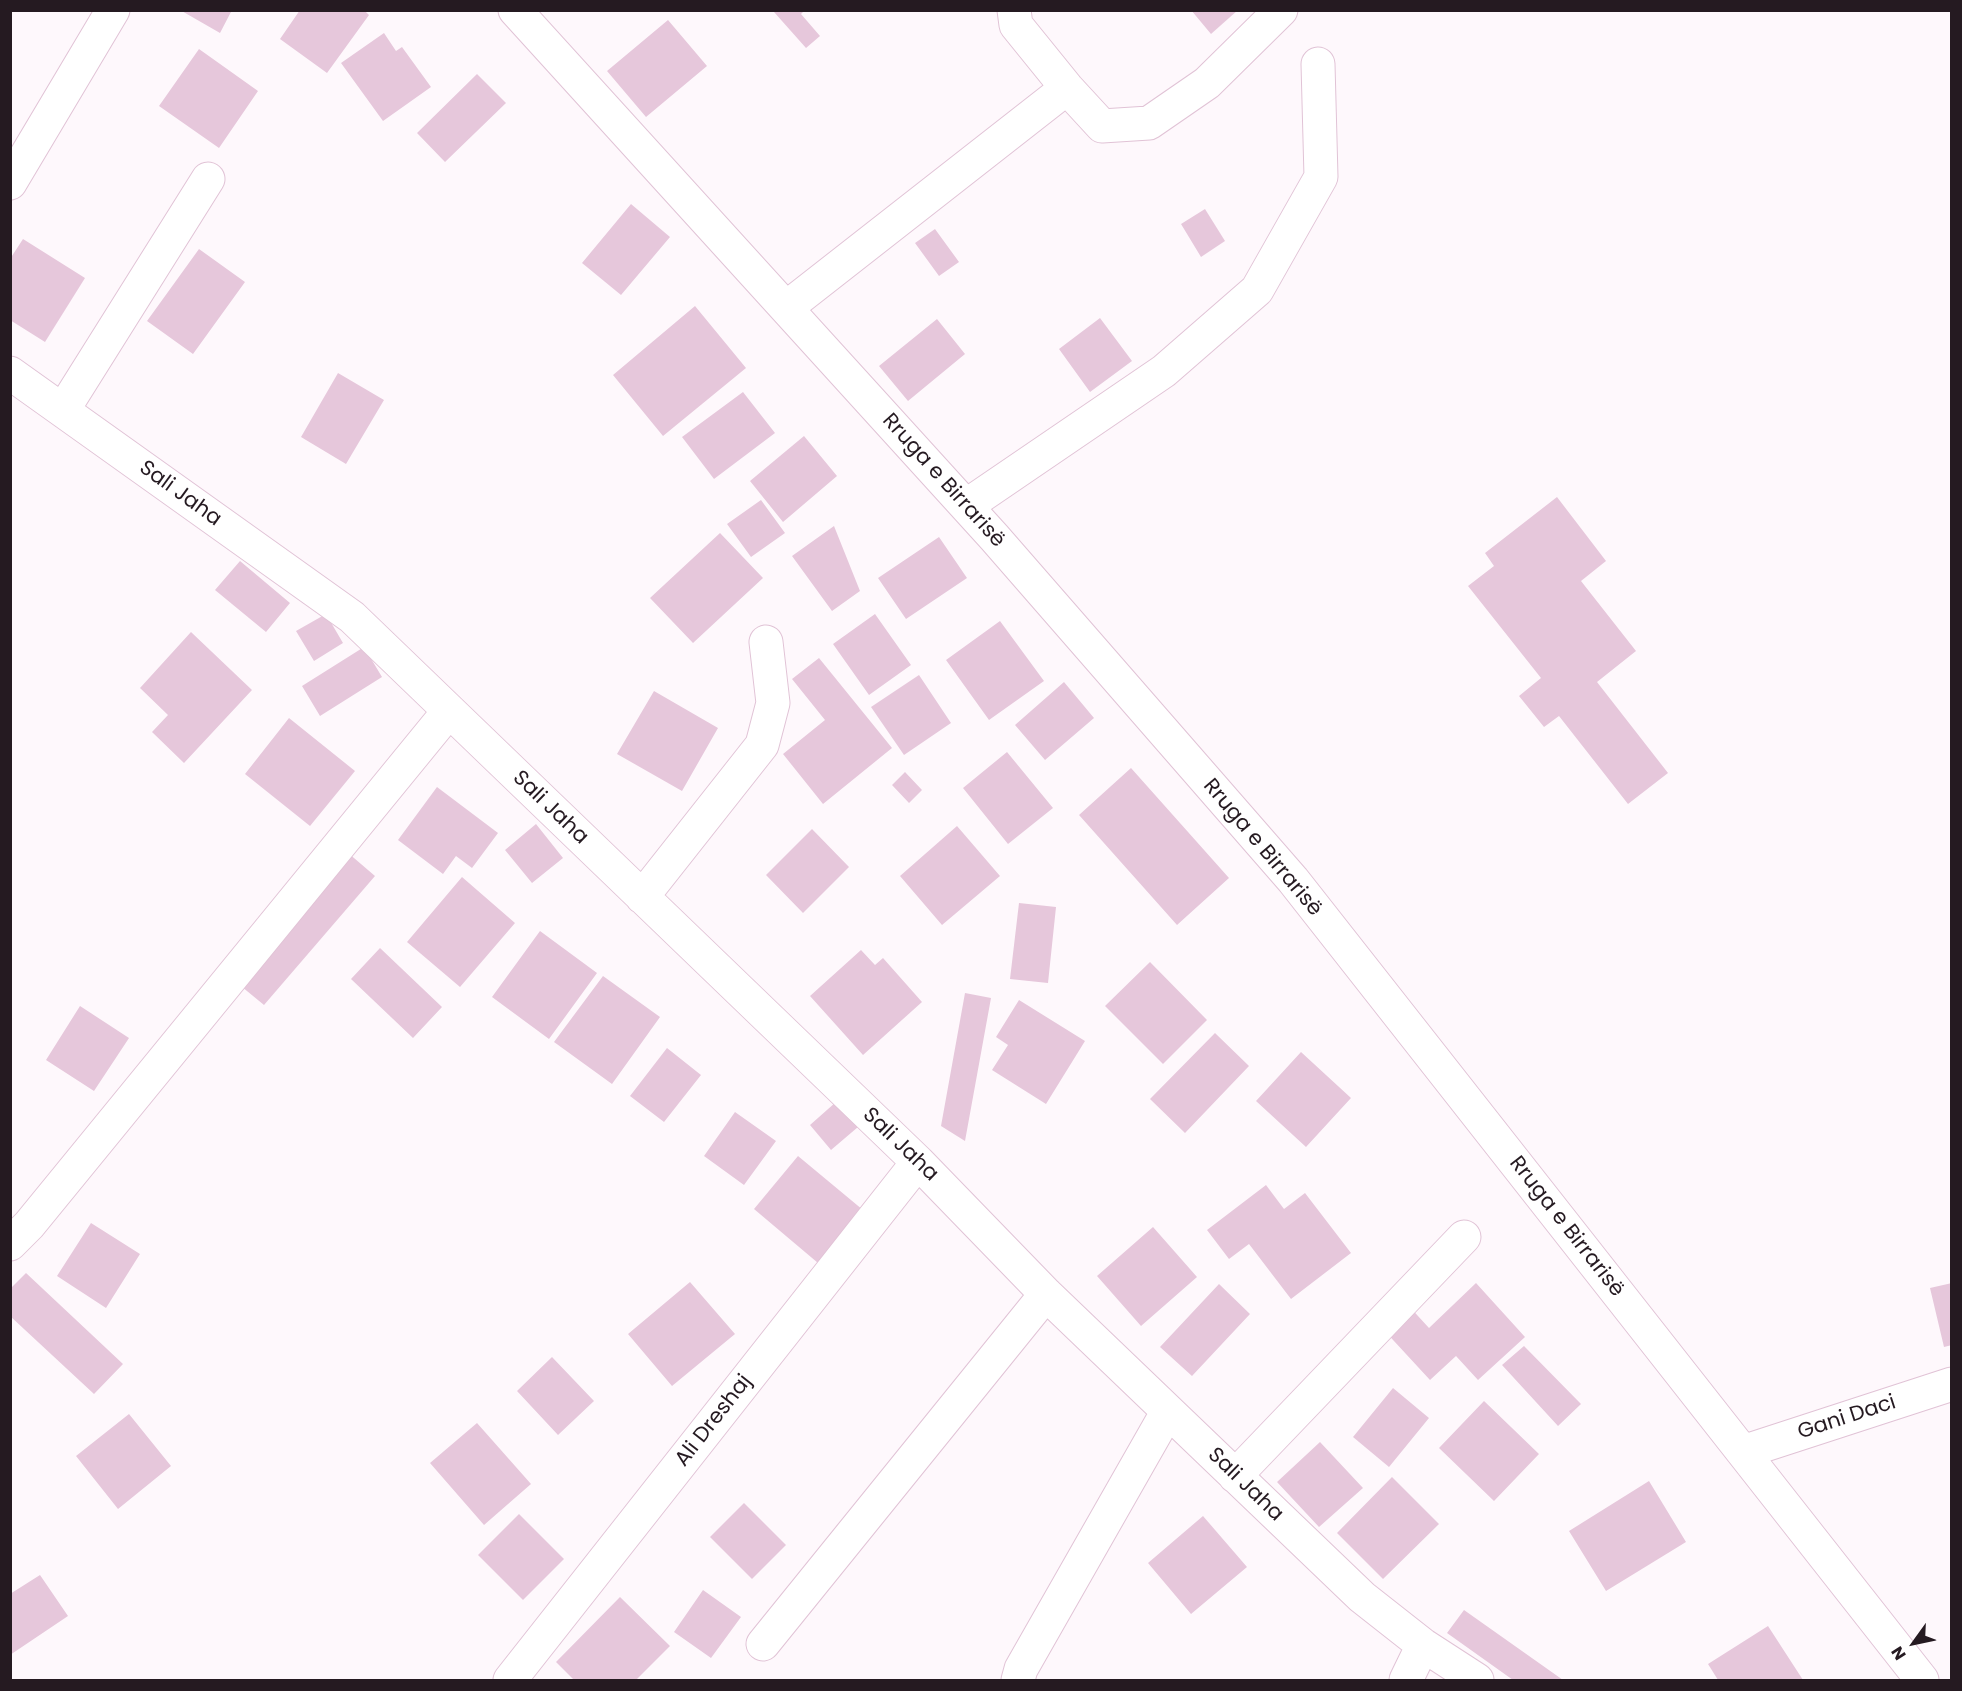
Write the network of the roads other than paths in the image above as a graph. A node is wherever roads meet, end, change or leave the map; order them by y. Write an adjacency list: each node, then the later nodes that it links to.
1 (113, 10): 10 (street)
2 (493, 10): 6 (street, Rruga e Birrarisë)
3 (515, 10): 6 (street, Rruga e Birrarisë)
4 (1014, 10): 8 (street)
5 (1281, 10): 8 (street)
6 (555, 55): 11 (street, Rruga e Birrarisë)
7 (1318, 64): 14 (street)
8 (1067, 88): 11 (street)
9 (208, 179): 13 (street)
10 (10, 183)
11 (786, 308): 14 (street, Rruga e Birrarisë)
12 (10, 373): 13 (street, Sali Jaha)
13 (63, 410): 16 (street, Sali Jaha)
14 (966, 506): 24 (street, Rruga e Birrarisë)
15 (766, 642): 17 (street)
16 (449, 711): 17 (street, Sali Jaha); 20 (street)
17 (642, 897): 18 (street, Sali Jaha)
18 (918, 1162): 21 (street, Sali Jaha); 28 (street, Ali Dreshaj)
19 (1464, 1237): 25 (street)
20 (10, 1244)
21 (1046, 1294): 23 (street, Sali Jaha); 26 (street)
22 (1952, 1384): 24 (street, Gani Daci)
23 (1168, 1411): 25 (street, Sali Jaha); 29 (street)
24 (1743, 1452): 32 (street, Rruga e Birrarisë)
25 (1235, 1476): 27 (street, Sali Jaha)
26 (763, 1644)
27 (1423, 1645): 30 (street); 31 (street, Sali Jaha)
28 (510, 1680)
29 (1018, 1680)
30 (1406, 1680)
31 (1477, 1680)
32 (1922, 1680)

